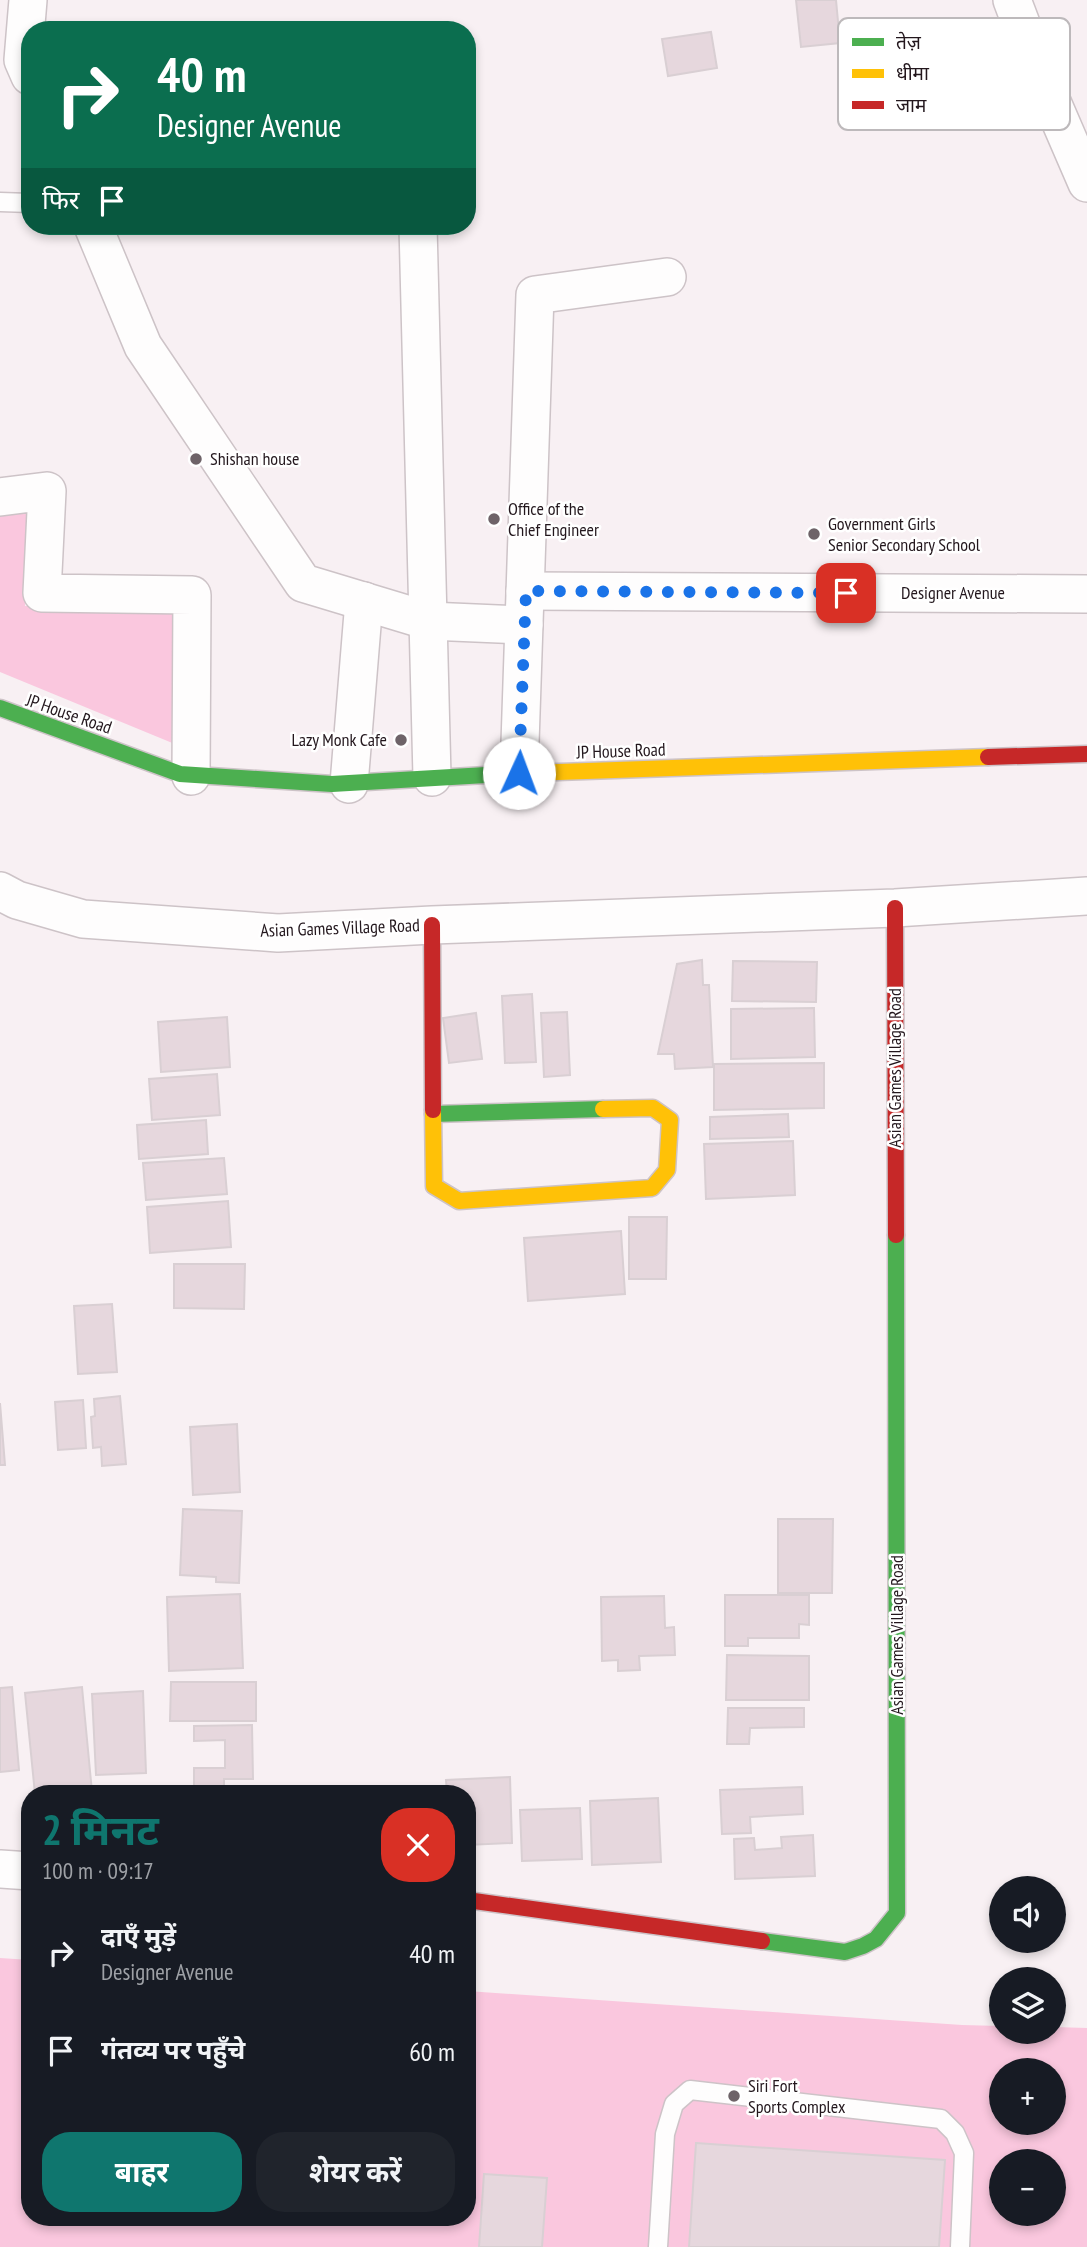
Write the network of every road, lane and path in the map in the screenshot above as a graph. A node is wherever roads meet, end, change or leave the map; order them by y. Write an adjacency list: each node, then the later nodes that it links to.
1 (27, 0): 4 (street)
2 (1012, 0): 3 (street)
3 (1019, 18)
4 (26, 21)
5 (1064, 130): 6 (street)
6 (1087, 183)
7 (0, 202): 8 (lane)
8 (21, 203)
9 (97, 235): 14 (street, Designer Avenue)
10 (418, 235): 16 (street)
11 (667, 277): 15 (street)
12 (0, 497): 20 (street)
13 (1087, 594): 15 (street, Designer Avenue)
14 (364, 601): 16 (street, Designer Avenue); 22 (street)
15 (525, 608): 16 (street, Designer Avenue); 19 (street)
16 (429, 621): 21 (street)
17 (0, 708): 20 (street, JP House Road)
18 (1087, 754): 19 (street, JP House Road)
19 (519, 773): 21 (street, JP House Road)
20 (191, 775): 22 (street, JP House Road)
21 (432, 777): 22 (street, JP House Road)
22 (349, 784)
23 (0, 891): 26 (street, Asian Games Village Road)
24 (1087, 896): 25 (street, Asian Games Village Road)
25 (895, 908): 26 (street, Asian Games Village Road); 30 (street, Asian Games Village Road)
26 (432, 925): 27 (street)
27 (433, 1114): 27 (street)
28 (0, 1869): 29 (street)
29 (21, 1870)
30 (476, 1900)
31 (658, 2247): 32 (lane)
32 (960, 2247)

